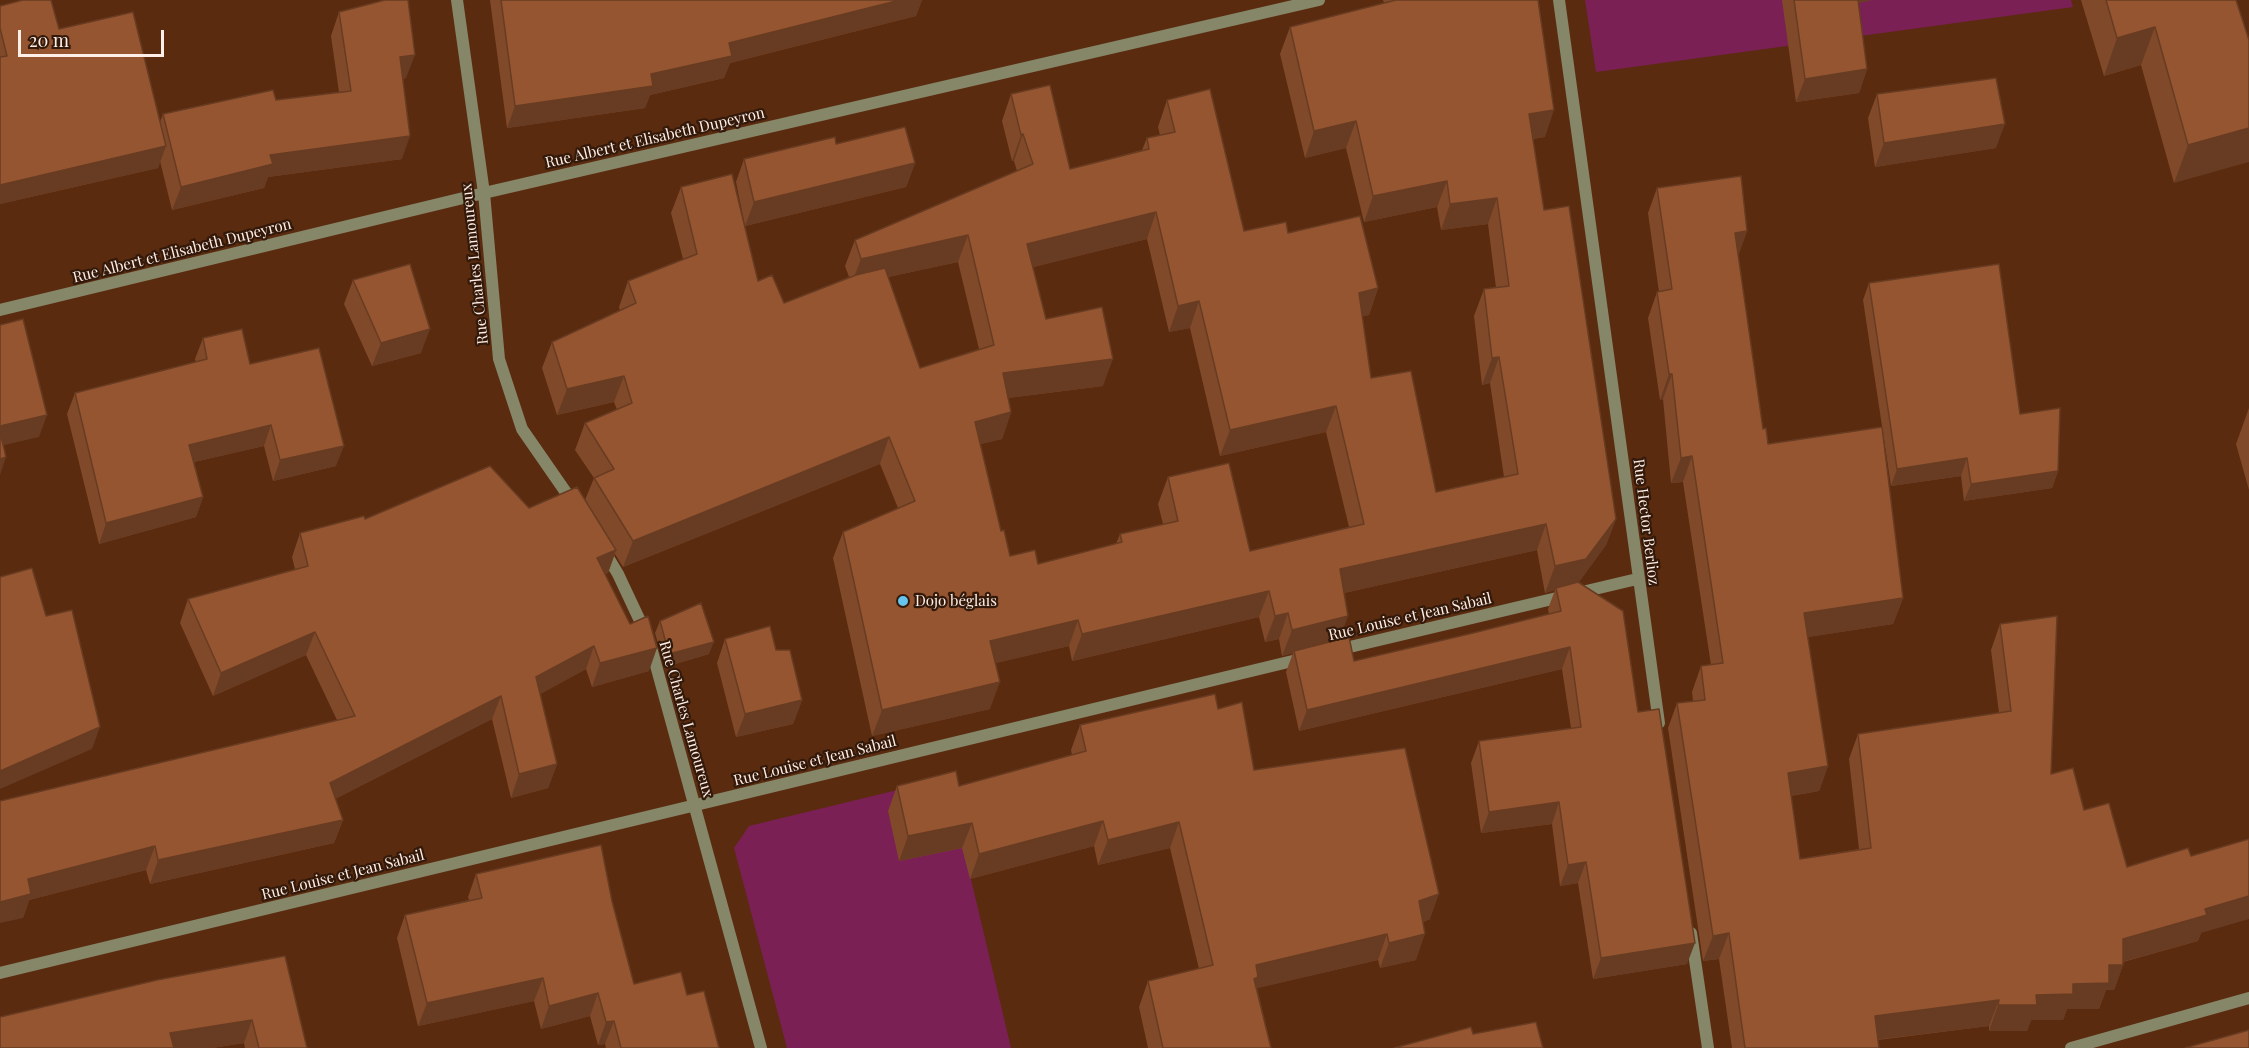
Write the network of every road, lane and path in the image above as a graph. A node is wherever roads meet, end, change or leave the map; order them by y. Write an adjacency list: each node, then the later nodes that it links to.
1 (457, 0): 4 (street, Rue Charles Lamoureux)
2 (1318, 0): 4 (street, Rue Albert et Elisabeth Dupeyron)
3 (1559, 0): 8 (street, Rue Hector Berlioz)
4 (484, 193): 5 (street, Rue Albert et Elisabeth Dupeyron); 6 (street, Rue Charles Lamoureux)
5 (0, 310)
6 (579, 511)
7 (596, 538): 10 (street, Rue Charles Lamoureux)
8 (1637, 579): 9 (street, Rue Hector Berlioz); 10 (street, Rue Louise et Jean Sabail)
9 (1660, 732)
10 (694, 805): 12 (street, Rue Louise et Jean Sabail); 14 (street, Rue Charles Lamoureux)
11 (1688, 919): 15 (street)
12 (0, 973)
13 (2249, 998): 16 (street)
14 (761, 1048)
15 (1708, 1048)
16 (2071, 1048)

